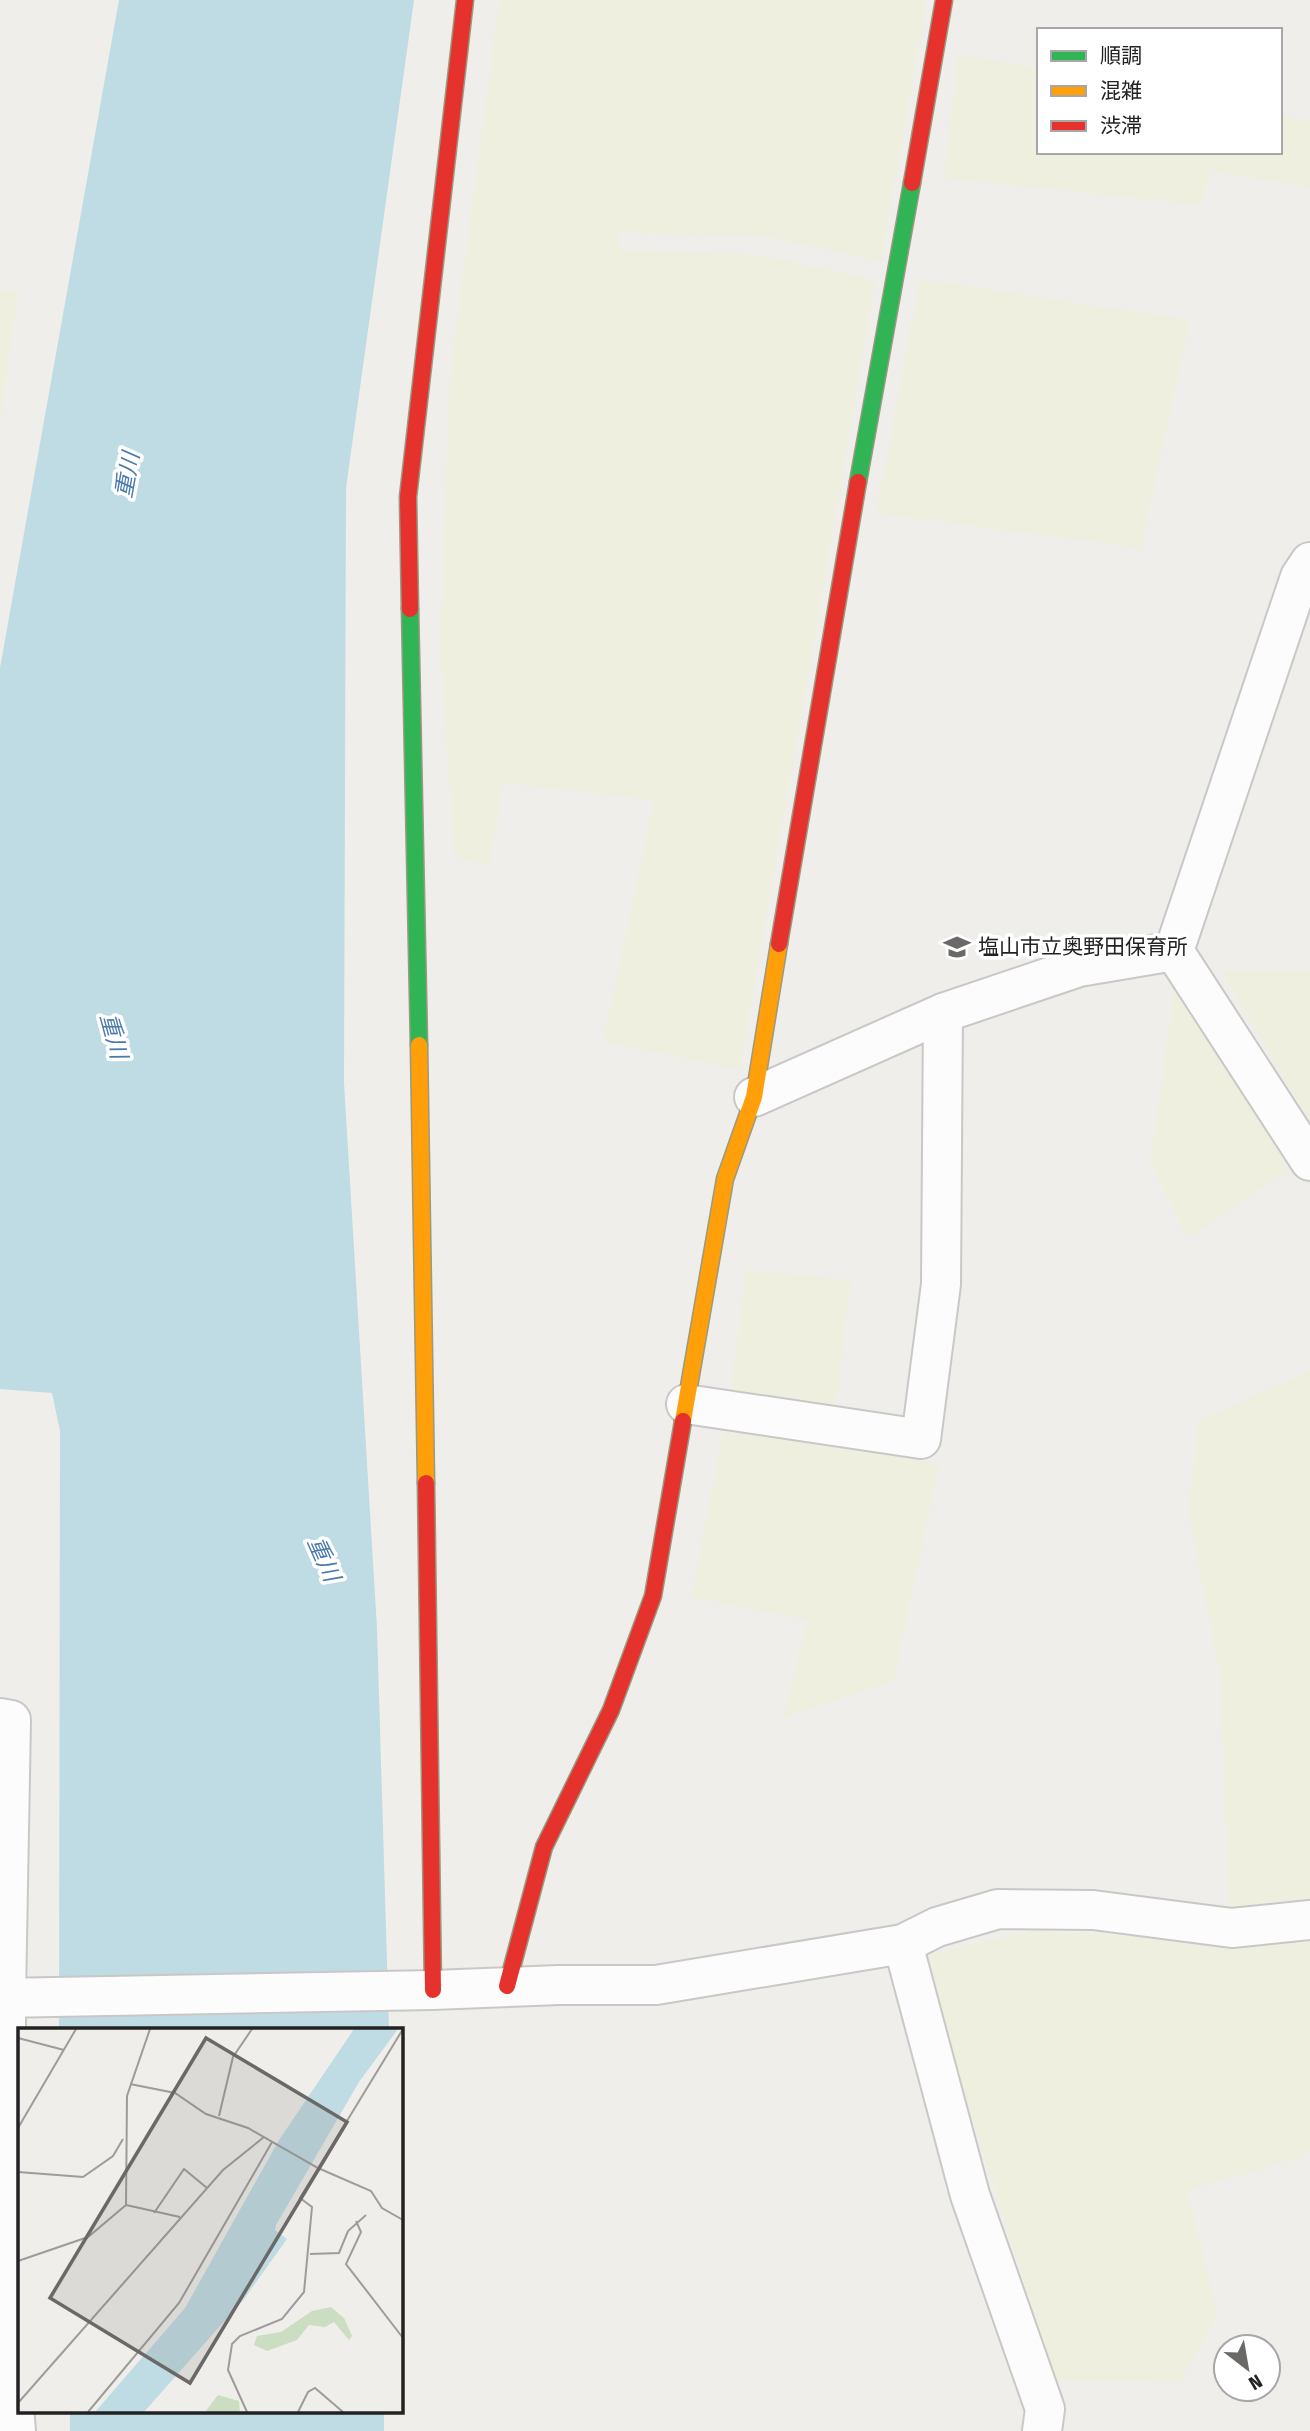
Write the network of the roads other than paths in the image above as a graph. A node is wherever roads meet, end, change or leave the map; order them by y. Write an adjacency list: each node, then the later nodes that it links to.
1 (465, 0): 13 (street)
2 (944, 0): 6 (street)
3 (1310, 562): 4 (street)
4 (1174, 951): 5 (street); 7 (street)
5 (943, 1013): 6 (street); 8 (street)
6 (754, 1097): 8 (street)
7 (1310, 1161)
8 (686, 1404): 12 (street)
9 (0, 1718): 14 (street)
10 (1310, 1920): 11 (street)
11 (903, 1944): 12 (street); 16 (street)
12 (506, 1986): 13 (street)
13 (433, 1990): 14 (street)
14 (3, 1998): 15 (street)
15 (16, 2431)
16 (1042, 2431)

